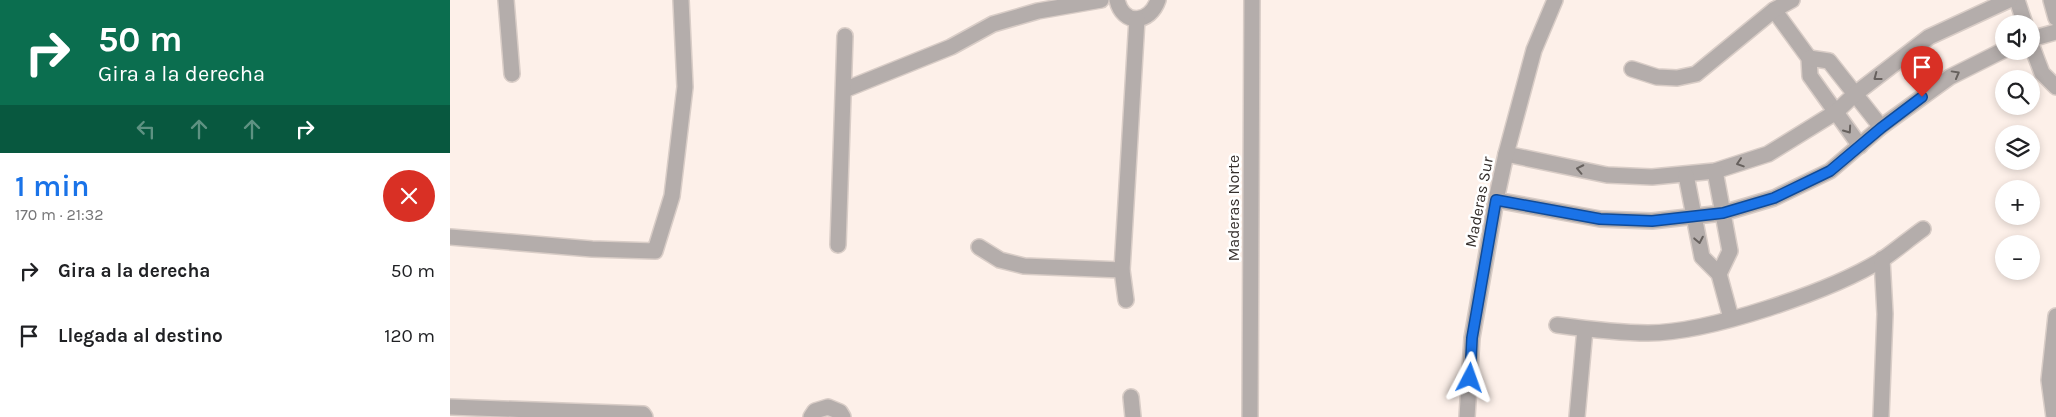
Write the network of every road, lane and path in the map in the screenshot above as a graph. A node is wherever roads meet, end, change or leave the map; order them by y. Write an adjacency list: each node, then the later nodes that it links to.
1 (506, 0): 23 (street)
2 (681, 0): 37 (street)
3 (1101, 0): 25 (street)
4 (1117, 0): 15 (street)
5 (1158, 0): 15 (street)
6 (1252, 0): 54 (street, Maderas Norte)
7 (1555, 0): 30 (street, Maderas Sur)
8 (1792, 0): 12 (street)
9 (2009, 0): 26 (street, one-way to 26)
10 (2017, 0): 13 (street)
11 (2051, 0): 14 (street)
12 (1774, 10): 20 (street); 22 (street)
13 (2022, 15)
14 (2056, 18)
15 (1137, 19): 41 (street)
16 (2056, 32): 18 (street)
17 (845, 36): 25 (street)
18 (2040, 36)
19 (1995, 54): 28 (street, one-way to 19)
20 (1809, 58): 26 (street); 27 (street)
21 (2037, 60): 24 (street)
22 (1632, 69)
23 (512, 74)
24 (2056, 86)
25 (844, 90): 38 (street)
26 (1855, 94): 27 (street); 28 (street)
27 (1836, 112): 29 (street, one-way to 29); 31 (street, one-way to 31)
28 (1881, 128): 29 (street)
29 (1860, 146): 34 (street)
30 (1506, 154): 32 (street, one-way to 30); 33 (street, Maderas Sur)
31 (1715, 171): 32 (street); 34 (street)
32 (1686, 175): 35 (street)
33 (1496, 200): 35 (street); 55 (street, Maderas Sur)
34 (1723, 213): 35 (street); 42 (street)
35 (1694, 217): 42 (street, one-way to 42)
36 (1923, 229): 40 (street)
37 (450, 237)
38 (838, 245)
39 (979, 247): 41 (street)
40 (1882, 259): 45 (street); 57 (street)
41 (1122, 270): 43 (street)
42 (1719, 274): 45 (street)
43 (1126, 300)
44 (2056, 316): 58 (street)
45 (1731, 318): 47 (street)
46 (1557, 324): 47 (street)
47 (1585, 329): 56 (street)
48 (1131, 397): 53 (street)
49 (450, 407): 50 (street)
50 (645, 417)
51 (810, 417): 52 (street)
52 (843, 417)
53 (1133, 417)
54 (1250, 417)
55 (1467, 417)
56 (1577, 417)
57 (1881, 417)
58 (2054, 417)

